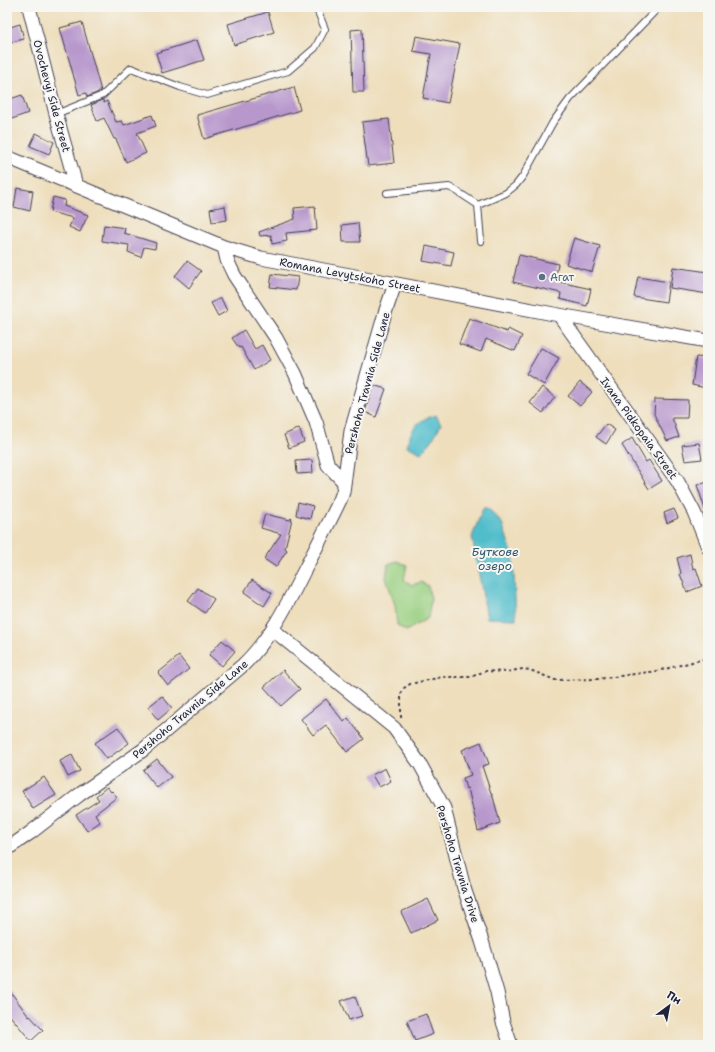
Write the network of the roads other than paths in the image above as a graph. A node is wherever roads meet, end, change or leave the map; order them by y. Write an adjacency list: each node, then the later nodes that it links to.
1 (29, 7): 4 (street, Ovochevyi Side Street)
2 (316, 7): 4 (lane)
3 (659, 7): 9 (lane)
4 (56, 114): 7 (street, Ovochevyi Side Street)
5 (7, 151): 6 (street)
6 (7, 157): 7 (street, Romana Levytskoho Street)
7 (76, 185): 11 (street, Romana Levytskoho Street)
8 (387, 193): 9 (lane)
9 (478, 205): 10 (lane)
10 (481, 241)
11 (224, 247): 12 (street, Romana Levytskoho Street); 15 (street)
12 (395, 284): 13 (street, Romana Levytskoho Street); 15 (street, Pershoho Travnia Side Lane)
13 (559, 315): 14 (street, Romana Levytskoho Street); 16 (street, Ivana Pidkopaia Street)
14 (708, 341)
15 (344, 482): 17 (street, Pershoho Travnia Side Lane)
16 (708, 547)
17 (272, 628): 18 (street, Pershoho Travnia Side Lane); 19 (street, Pershoho Travnia Drive)
18 (7, 849)
19 (511, 1045)

